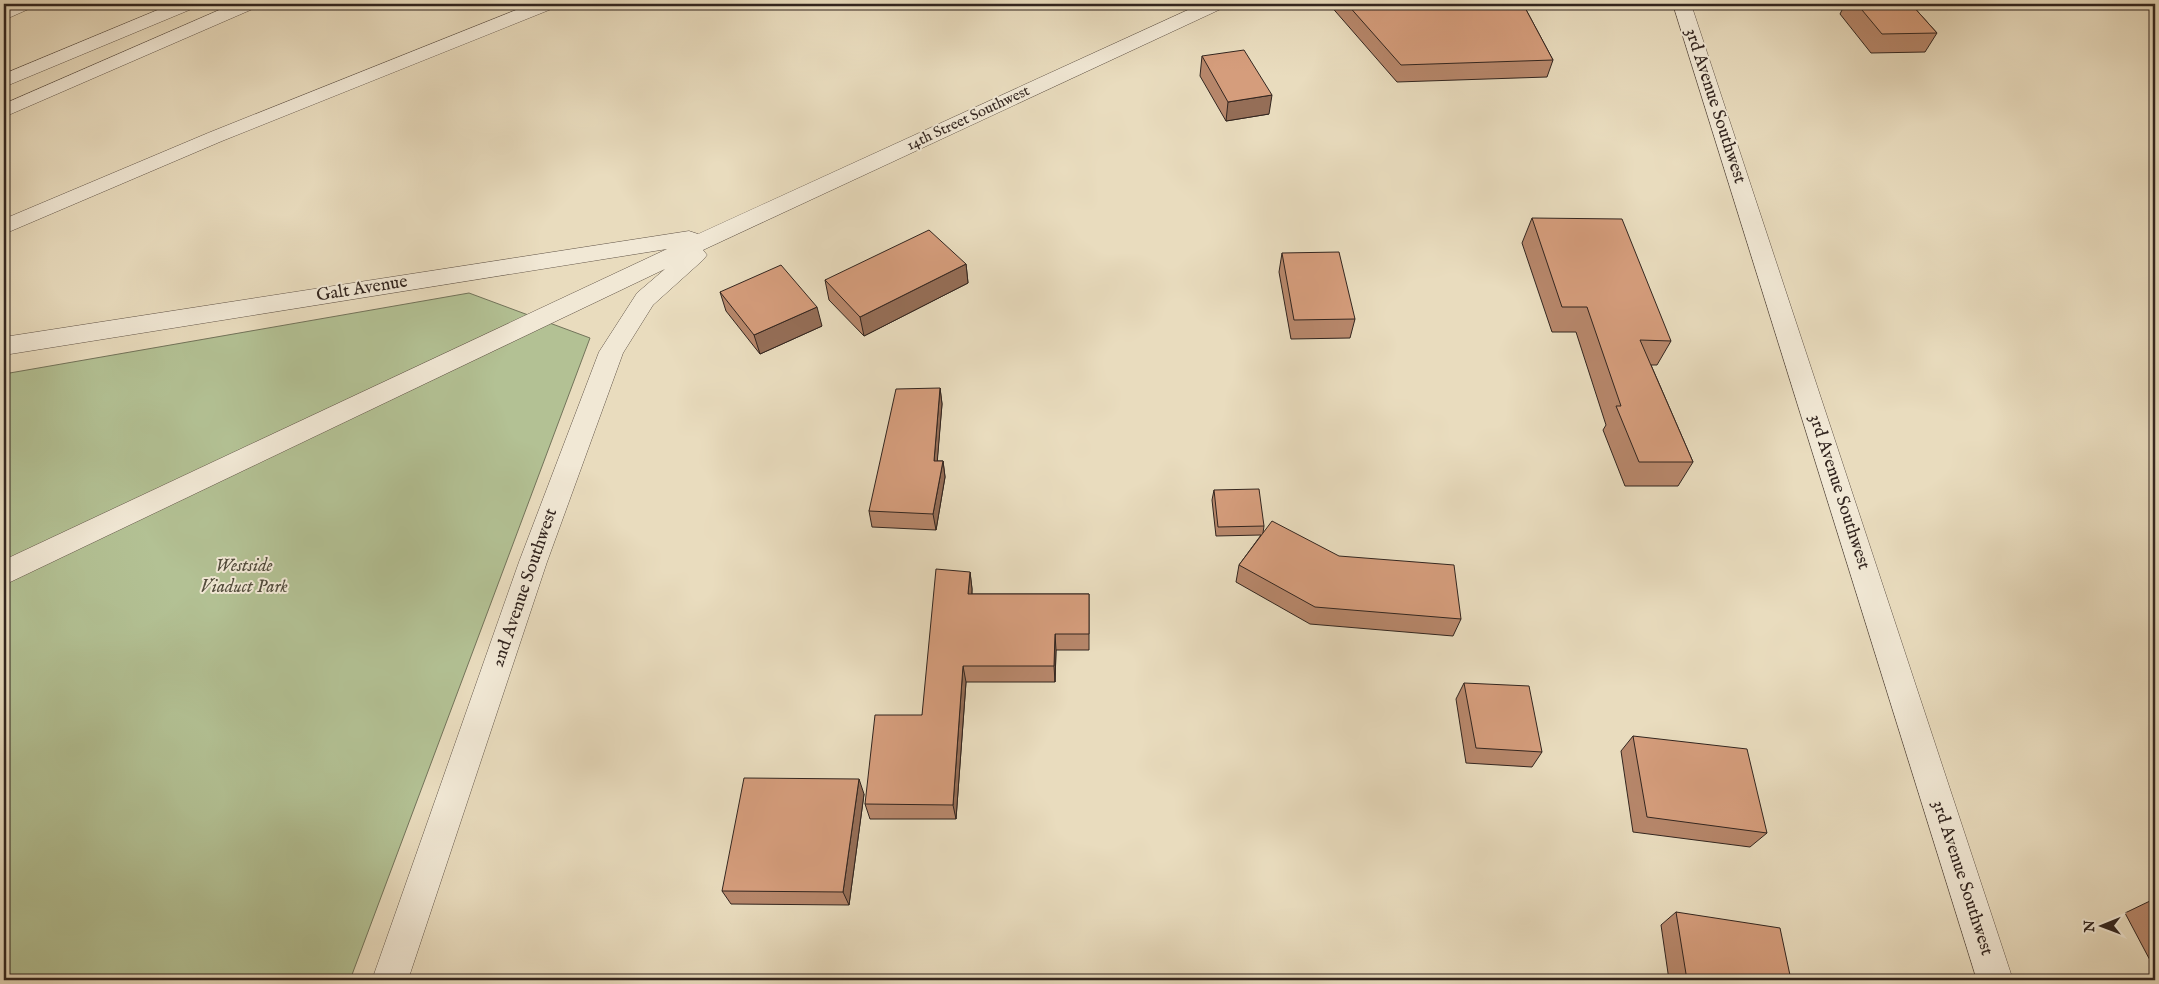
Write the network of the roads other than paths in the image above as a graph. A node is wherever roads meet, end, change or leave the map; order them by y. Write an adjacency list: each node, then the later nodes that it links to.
1 (24, 4): 7 (street)
2 (187, 4): 8 (street)
3 (248, 4): 9 (street)
4 (547, 4): 10 (street)
5 (1216, 4): 11 (street, 14th Street Southwest)
6 (1682, 4): 15 (street, 3rd Avenue Southwest)
7 (4, 14)
8 (4, 81)
9 (4, 111)
10 (4, 227)
11 (720, 233): 12 (street, Galt Avenue); 13 (street, 14th Street Southwest); 14 (street, 2nd Avenue Southwest)
12 (4, 346)
13 (4, 573)
14 (390, 980)
15 (1995, 980)

